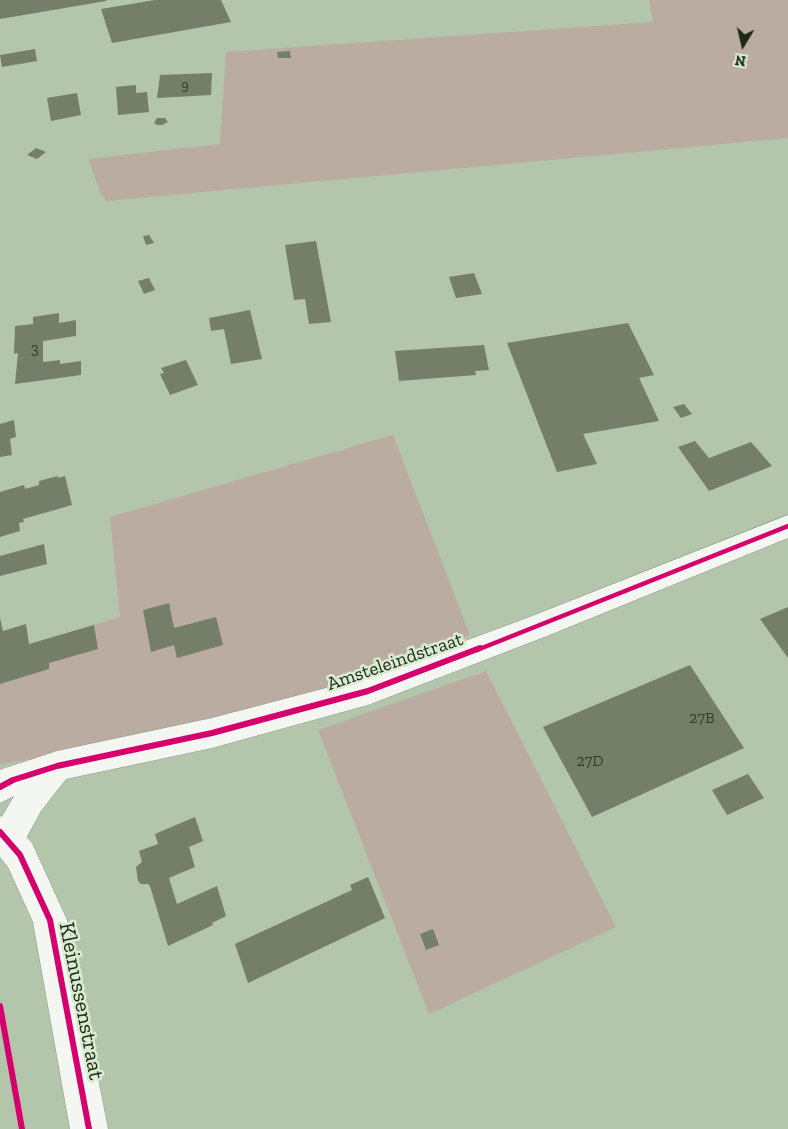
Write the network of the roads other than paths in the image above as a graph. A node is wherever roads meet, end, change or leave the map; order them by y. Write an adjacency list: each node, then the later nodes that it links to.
1 (788, 526): 2 (street, Amsteleindstraat)
2 (57, 766): 3 (street, Amsteleindstraat); 4 (street)
3 (0, 787)
4 (3, 835): 5 (street, Kleinussenstraat)
5 (89, 1129)

